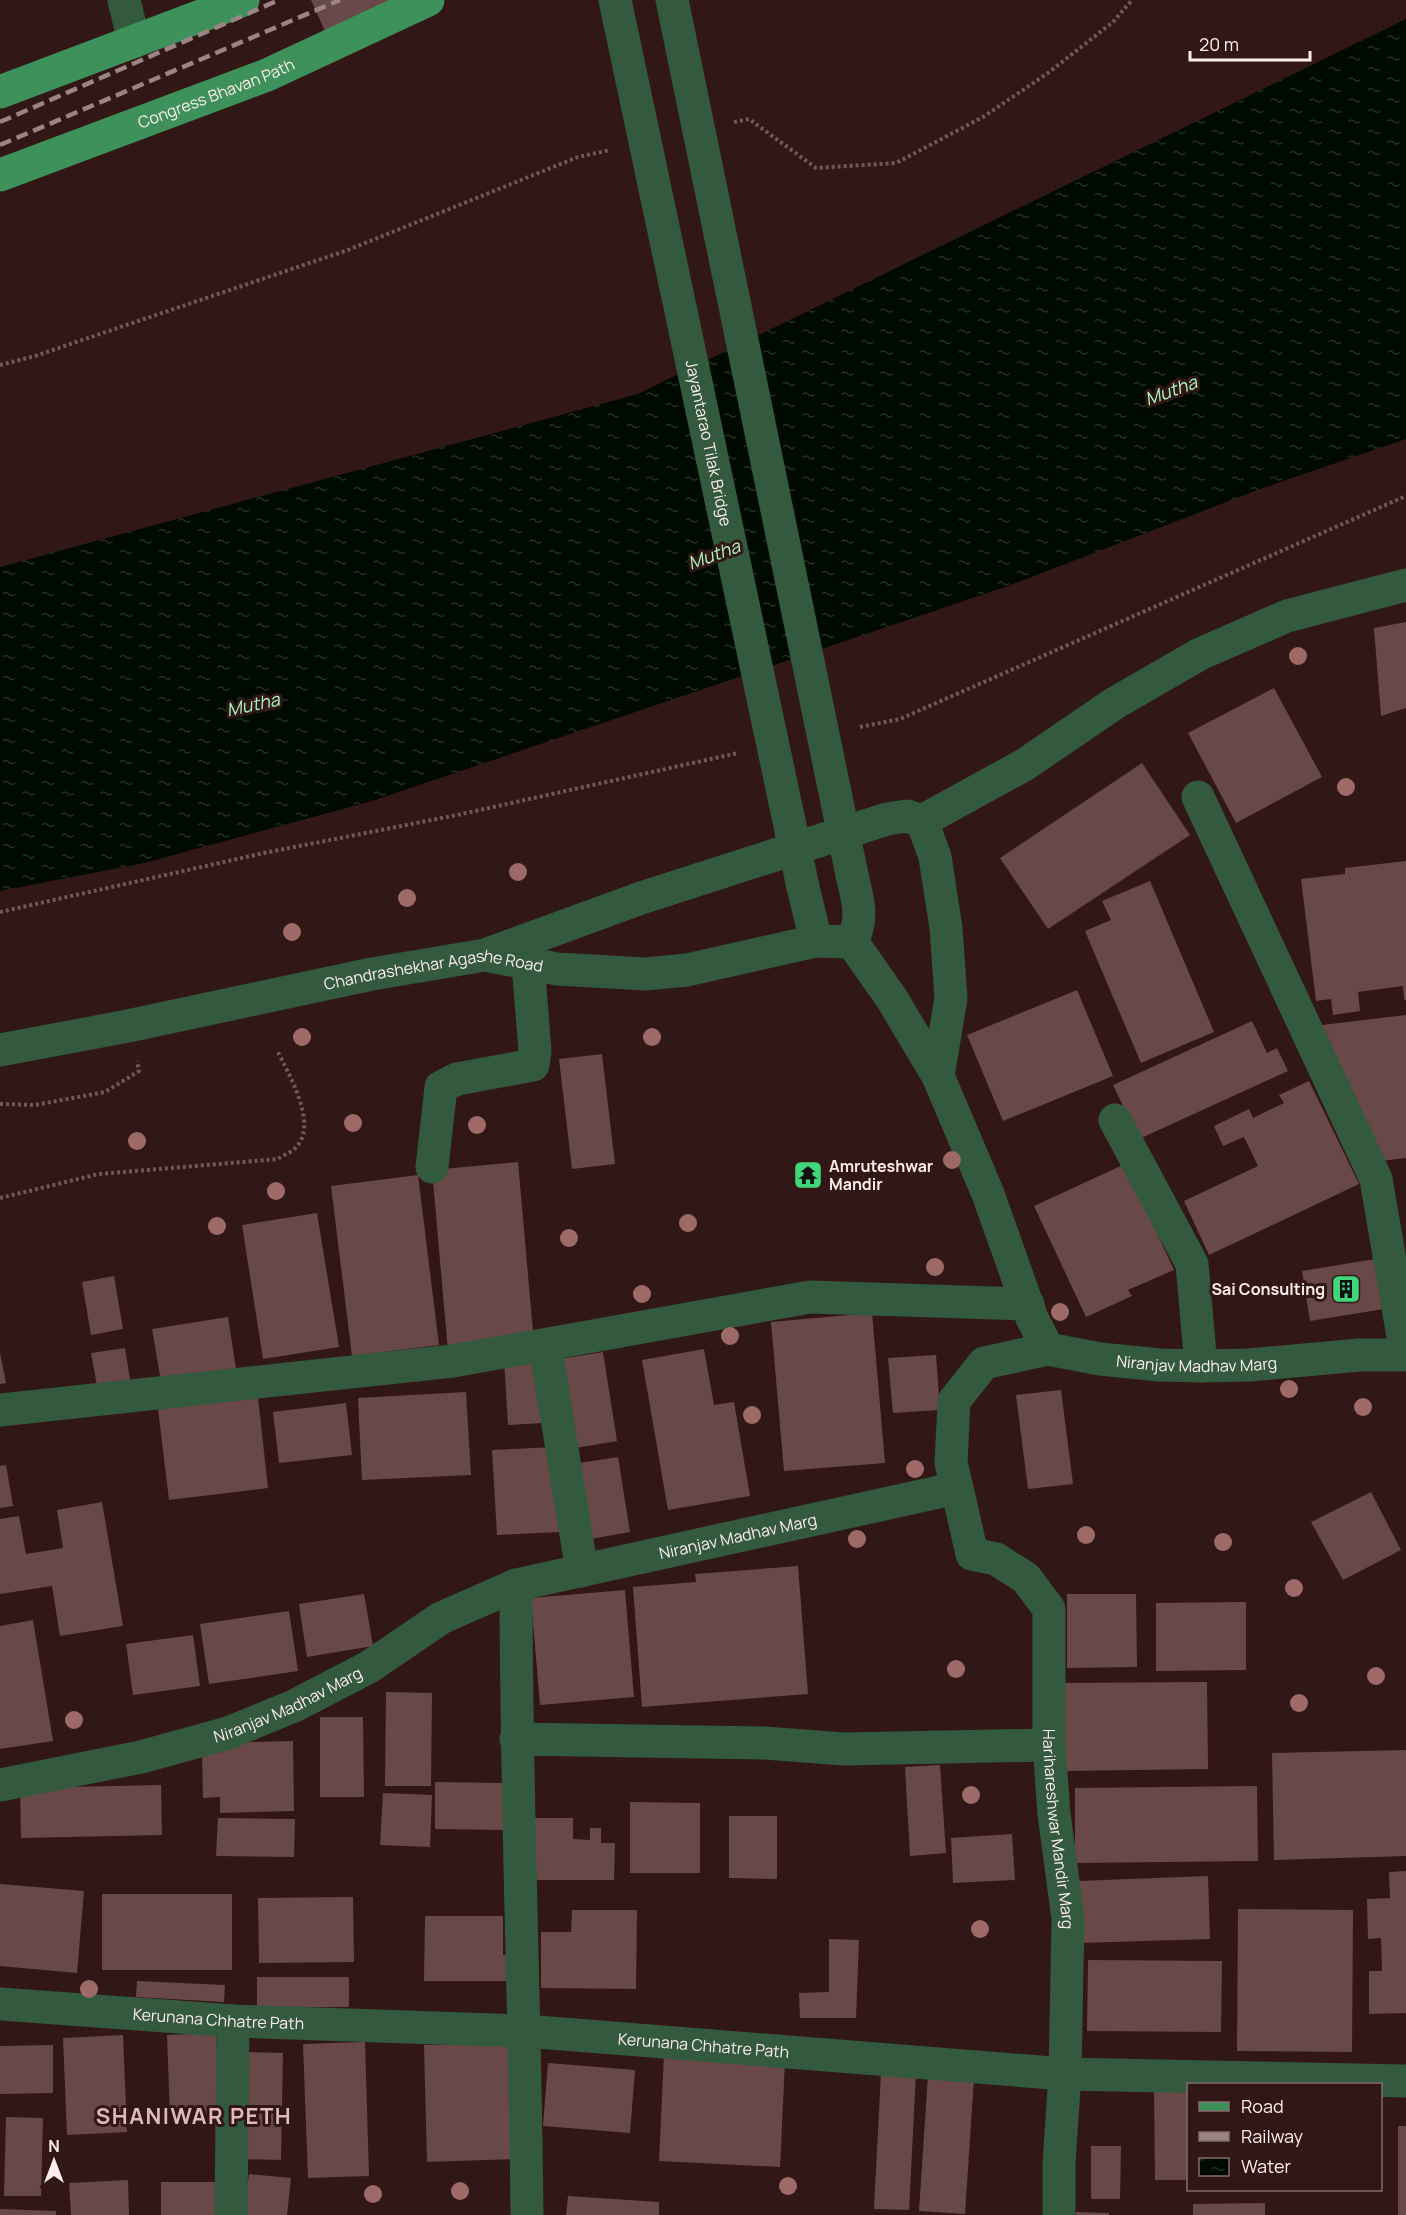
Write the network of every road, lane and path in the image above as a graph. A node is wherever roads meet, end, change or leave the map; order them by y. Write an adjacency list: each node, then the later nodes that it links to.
1 (124, 0): 7 (street)
2 (243, 0): 7 (main road)
3 (428, 0): 11 (main road, Congress Bhavan Path)
4 (615, 0): 20 (street, Jayantarao Tilak Bridge, bridge)
5 (672, 0): 21 (street, bridge)
6 (1132, 0): 9 (path)
7 (134, 42): 8 (main road)
8 (0, 92)
9 (726, 124)
10 (613, 150): 12 (path)
11 (0, 176)
12 (0, 365)
13 (1406, 496): 15 (path)
14 (1406, 585): 18 (street)
15 (853, 729)
16 (747, 751): 19 (path)
17 (1198, 797): 35 (street)
18 (922, 821): 22 (street); 27 (street)
19 (0, 912)
20 (816, 941): 21 (street, Chandrashekhar Agashe Road); 23 (street, Chandrashekhar Agashe Road)
21 (852, 942): 27 (street)
22 (485, 955): 23 (street, Chandrashekhar Agashe Road); 24 (street, Chandrashekhar Agashe Road)
23 (528, 963): 30 (street)
24 (0, 1050)
25 (277, 1050): 31 (path)
26 (139, 1071): 28 (path)
27 (938, 1076): 32 (street)
28 (0, 1104)
29 (1115, 1120): 36 (street)
30 (432, 1167)
31 (0, 1198)
32 (1028, 1305): 33 (street); 34 (street)
33 (545, 1345): 37 (street); 39 (street)
34 (1048, 1348): 36 (street, Niranjav Madhav Marg); 38 (street, Niranjav Madhav Marg)
35 (1406, 1355): 36 (street, Niranjav Madhav Marg)
36 (1201, 1366)
37 (0, 1410)
38 (957, 1488): 39 (street, Niranjav Madhav Marg); 42 (street, Harihareshwar Mandir Marg)
39 (582, 1571): 40 (street, Niranjav Madhav Marg)
40 (516, 1585): 41 (street); 43 (street, Niranjav Madhav Marg)
41 (516, 1739): 42 (street); 46 (street)
42 (1049, 1745): 47 (street, Harihareshwar Mandir Marg)
43 (0, 1785)
44 (0, 2004): 45 (street, Kerunana Chhatre Path)
45 (233, 2021): 46 (street, Kerunana Chhatre Path); 49 (street)
46 (525, 2031): 47 (street, Kerunana Chhatre Path); 50 (street)
47 (1065, 2074): 48 (street, Kerunana Chhatre Path); 51 (street, Harihareshwar Mandir Marg)
48 (1406, 2081)
49 (231, 2215)
50 (527, 2215)
51 (1059, 2215)

